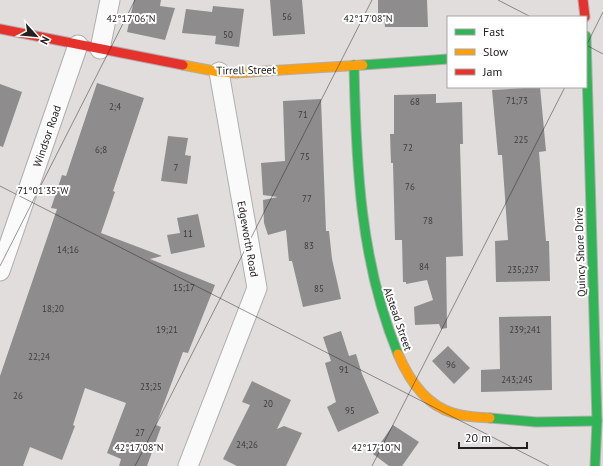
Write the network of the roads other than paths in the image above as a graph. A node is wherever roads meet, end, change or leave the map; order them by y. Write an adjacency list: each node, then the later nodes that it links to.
1 (110, 0): 6 (street)
2 (583, 0): 3 (street)
3 (585, 16)
4 (0, 29): 5 (street, Tirrell Street)
5 (78, 45): 6 (street, Tirrell Street); 11 (street, Windsor Road)
6 (100, 49): 9 (street, Tirrell Street)
7 (447, 59): 8 (street, Tirrell Street)
8 (354, 65): 9 (street, Tirrell Street); 12 (street, Alstead Street)
9 (219, 72): 13 (street, Edgeworth Road)
10 (587, 82): 12 (street, Quincy Shore Drive)
11 (0, 272)
12 (597, 421): 14 (street, Quincy Shore Drive)
13 (188, 466)
14 (595, 466)

